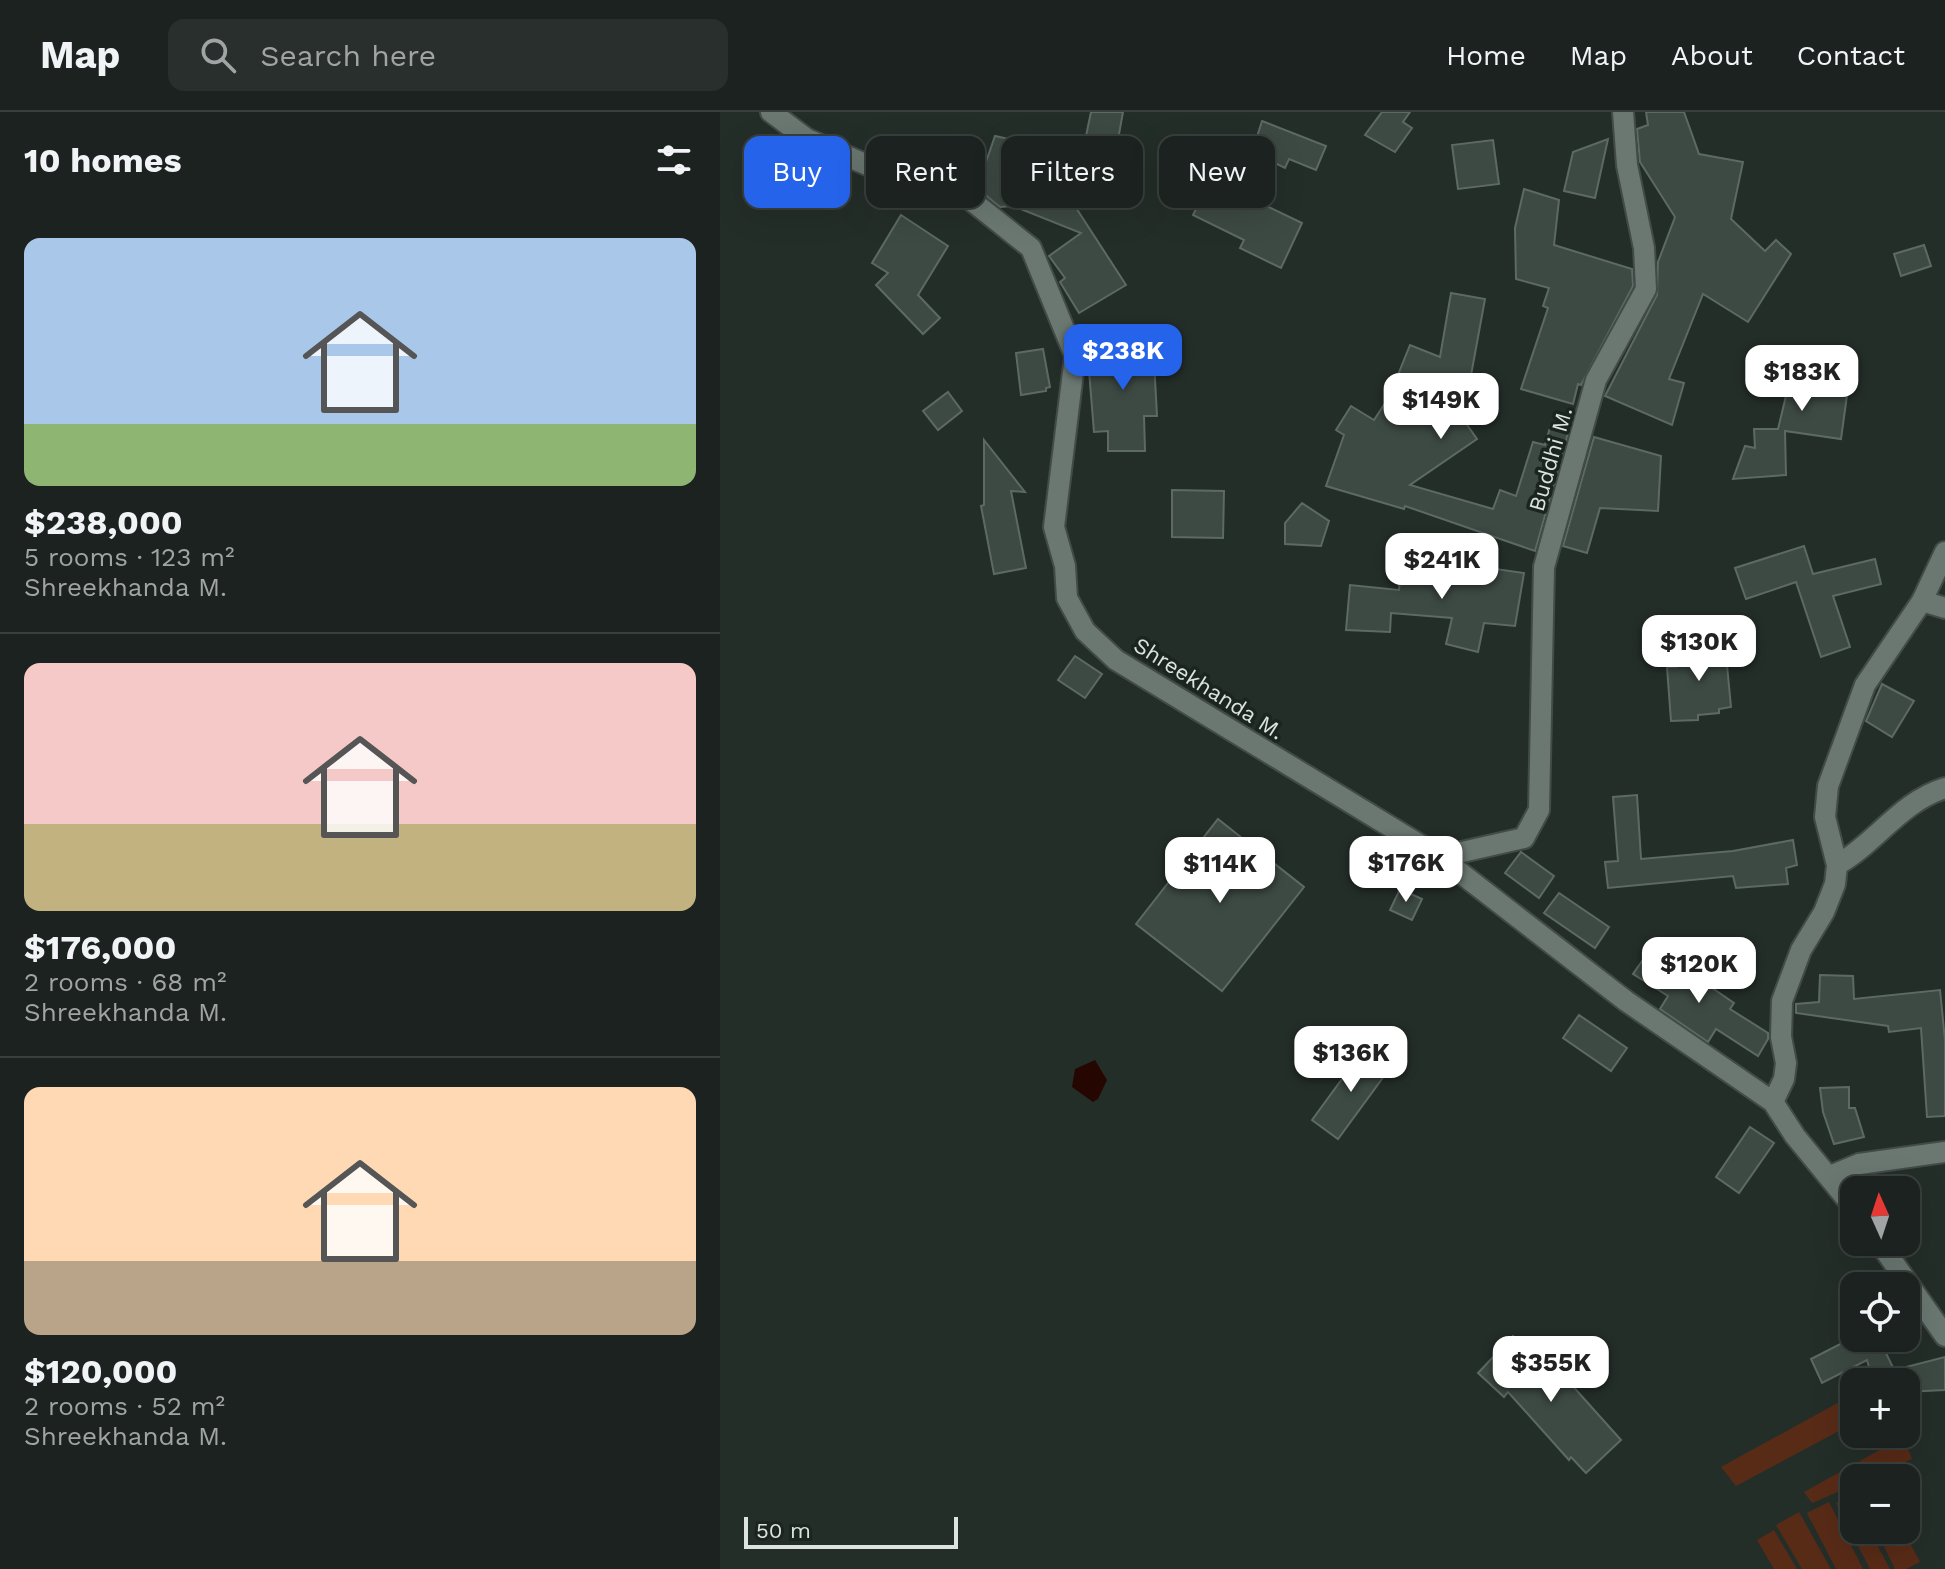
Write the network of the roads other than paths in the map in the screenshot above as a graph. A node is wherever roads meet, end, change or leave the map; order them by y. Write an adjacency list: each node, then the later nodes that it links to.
1 (771, 112): 7 (street, Shreekhanda M.)
2 (1623, 112): 7 (street, Buddhi M.)
3 (1945, 552): 4 (street)
4 (1922, 601): 5 (street); 8 (street)
5 (1945, 608)
6 (1945, 788): 8 (street)
7 (1440, 857): 9 (street, Shreekhanda M.)
8 (1837, 865): 9 (street)
9 (1773, 1102): 11 (street, Shreekhanda M.)
10 (1945, 1152): 11 (street)
11 (1830, 1176): 12 (street, Shreekhanda M.)
12 (1840, 1189)
13 (1889, 1256): 14 (street)
14 (1945, 1336)

